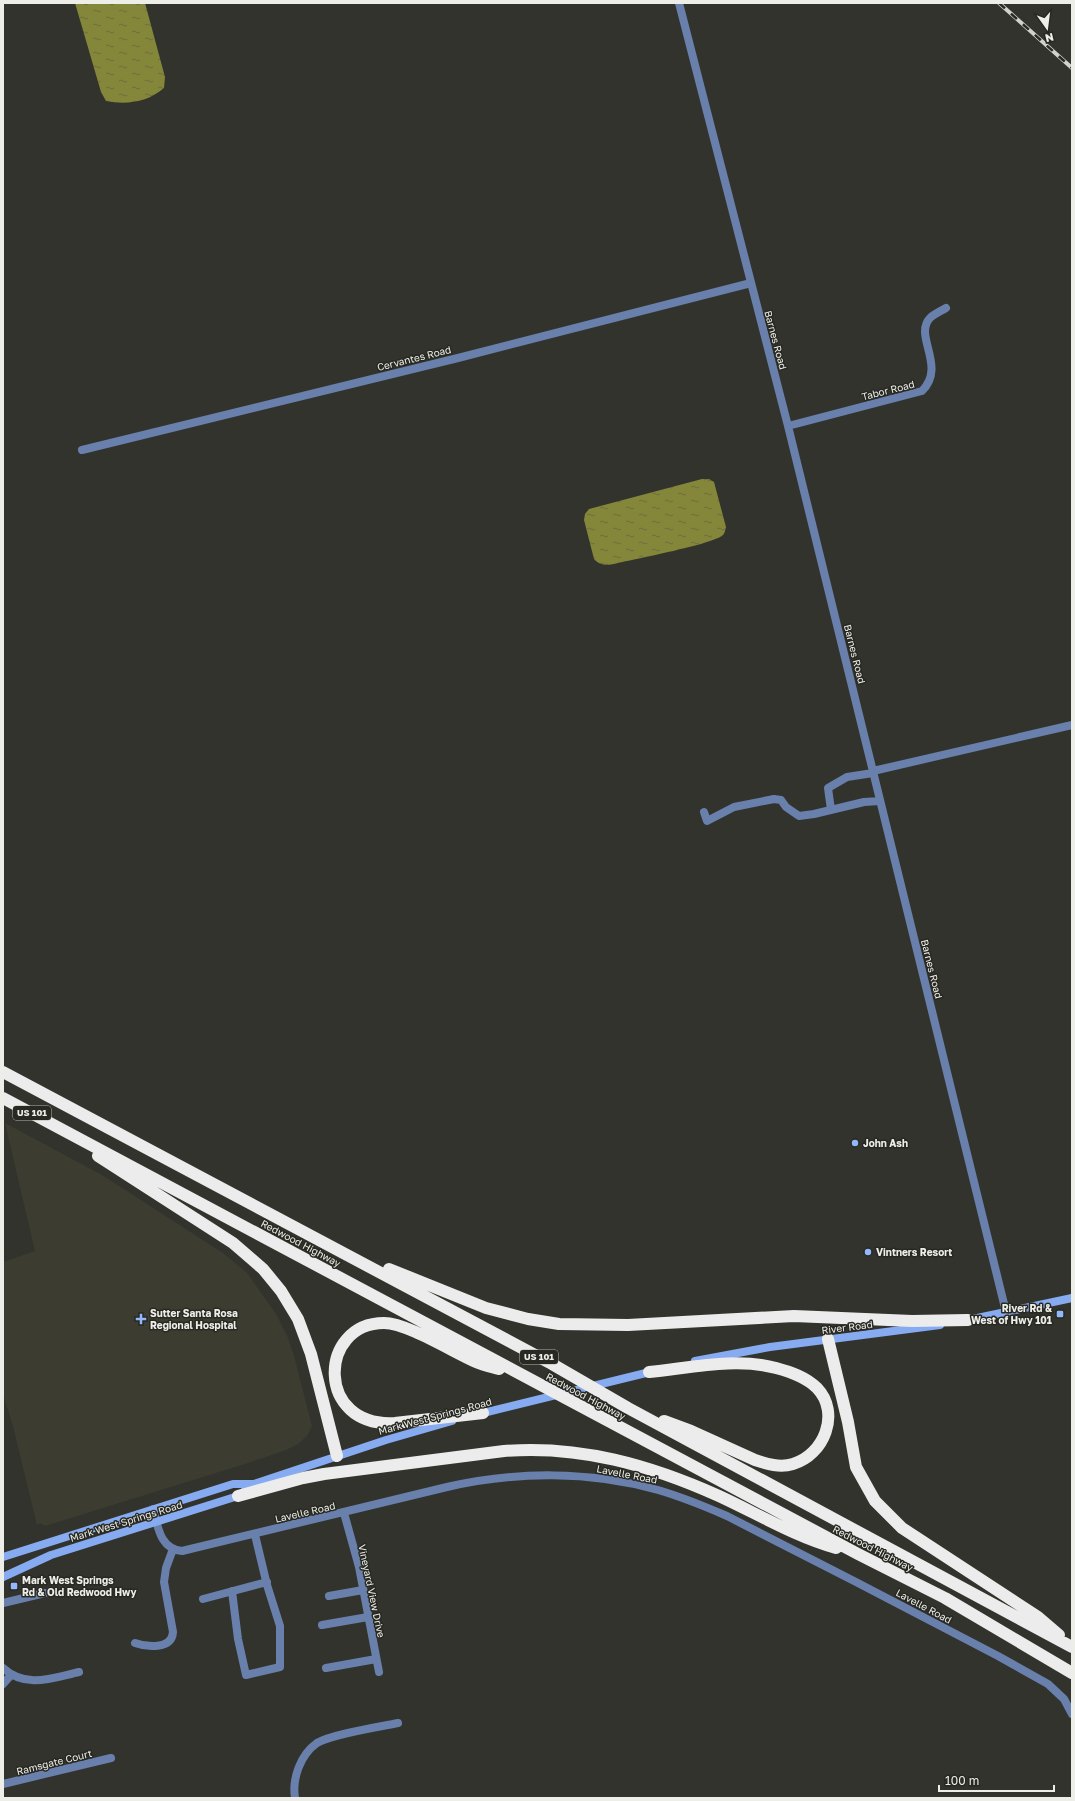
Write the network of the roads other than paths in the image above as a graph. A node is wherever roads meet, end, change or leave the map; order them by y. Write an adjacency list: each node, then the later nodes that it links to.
1 (679, 3): 2 (street, Barnes Road)
2 (751, 283): 4 (street, Barnes Road); 5 (street, Cervantes Road)
3 (946, 308): 4 (street, Tabor Road)
4 (788, 426): 7 (street, Barnes Road)
5 (82, 450)
6 (1072, 725): 7 (street)
7 (873, 772): 8 (street, Barnes Road); 9 (street)
8 (880, 801): 9 (street); 16 (street, Barnes Road)
9 (831, 810): 10 (street)
10 (704, 812)
11 (3, 1072): 14 (highway, Redwood Highway / US 101)
12 (3, 1098): 13 (highway, Redwood Highway / US 101)
13 (62, 1129): 20 (highway, Redwood Highway / US 101); 24 (highway)
14 (322, 1242): 17 (highway); 22 (highway, Redwood Highway / US 101)
15 (1072, 1298): 16 (main road, River Road)
16 (1006, 1312): 17 (main road, River Road)
17 (968, 1320): 18 (main road, River Road)
18 (828, 1339): 19 (main road, River Road); 45 (highway)
19 (649, 1372): 21 (main road, River Road); 22 (highway)
20 (520, 1374): 23 (highway); 32 (highway, Redwood Highway / US 101)
21 (625, 1378): 23 (main road, Mark West Springs Road)
22 (628, 1408): 45 (highway, Redwood Highway / US 101)
23 (483, 1413): 24 (main road, Mark West Springs Road)
24 (337, 1456): 25 (main road, Mark West Springs Road)
25 (254, 1484): 26 (main road, Mark West Springs Road); 27 (main road, Mark West Springs Road)
26 (238, 1496): 29 (main road, Mark West Springs Road); 32 (highway)
27 (153, 1509): 29 (street); 33 (main road, Mark West Springs Road)
28 (344, 1513): 30 (street, Lavelle Road); 36 (street, Vineyard View Drive); 54 (street, Lavelle Road)
29 (156, 1522): 31 (street); 34 (main road, Mark West Springs Road)
30 (255, 1535): 31 (street, Lavelle Road); 35 (street)
31 (173, 1549): 44 (street)
32 (858, 1554): 51 (highway, Redwood Highway / US 101)
33 (3, 1557)
34 (3, 1577)
35 (266, 1582): 37 (street); 37 (street)
36 (363, 1590): 39 (street); 42 (street, Vineyard View Drive)
37 (232, 1591): 40 (street)
38 (45, 1593): 41 (street)
39 (329, 1596)
40 (203, 1599)
41 (3, 1603)
42 (368, 1617): 43 (street); 46 (street, Vineyard View Drive)
43 (322, 1625)
44 (135, 1643)
45 (1072, 1647)
46 (376, 1659): 48 (street); 50 (street, Vineyard View Drive)
47 (3, 1668): 52 (street)
48 (326, 1668)
49 (79, 1672): 52 (street)
50 (379, 1672)
51 (1072, 1673)
52 (11, 1675): 53 (street)
53 (3, 1684)
54 (1072, 1714)
55 (398, 1723): 58 (street)
56 (110, 1758): 57 (street, Ramsgate Court)
57 (3, 1784)
58 (295, 1798)

